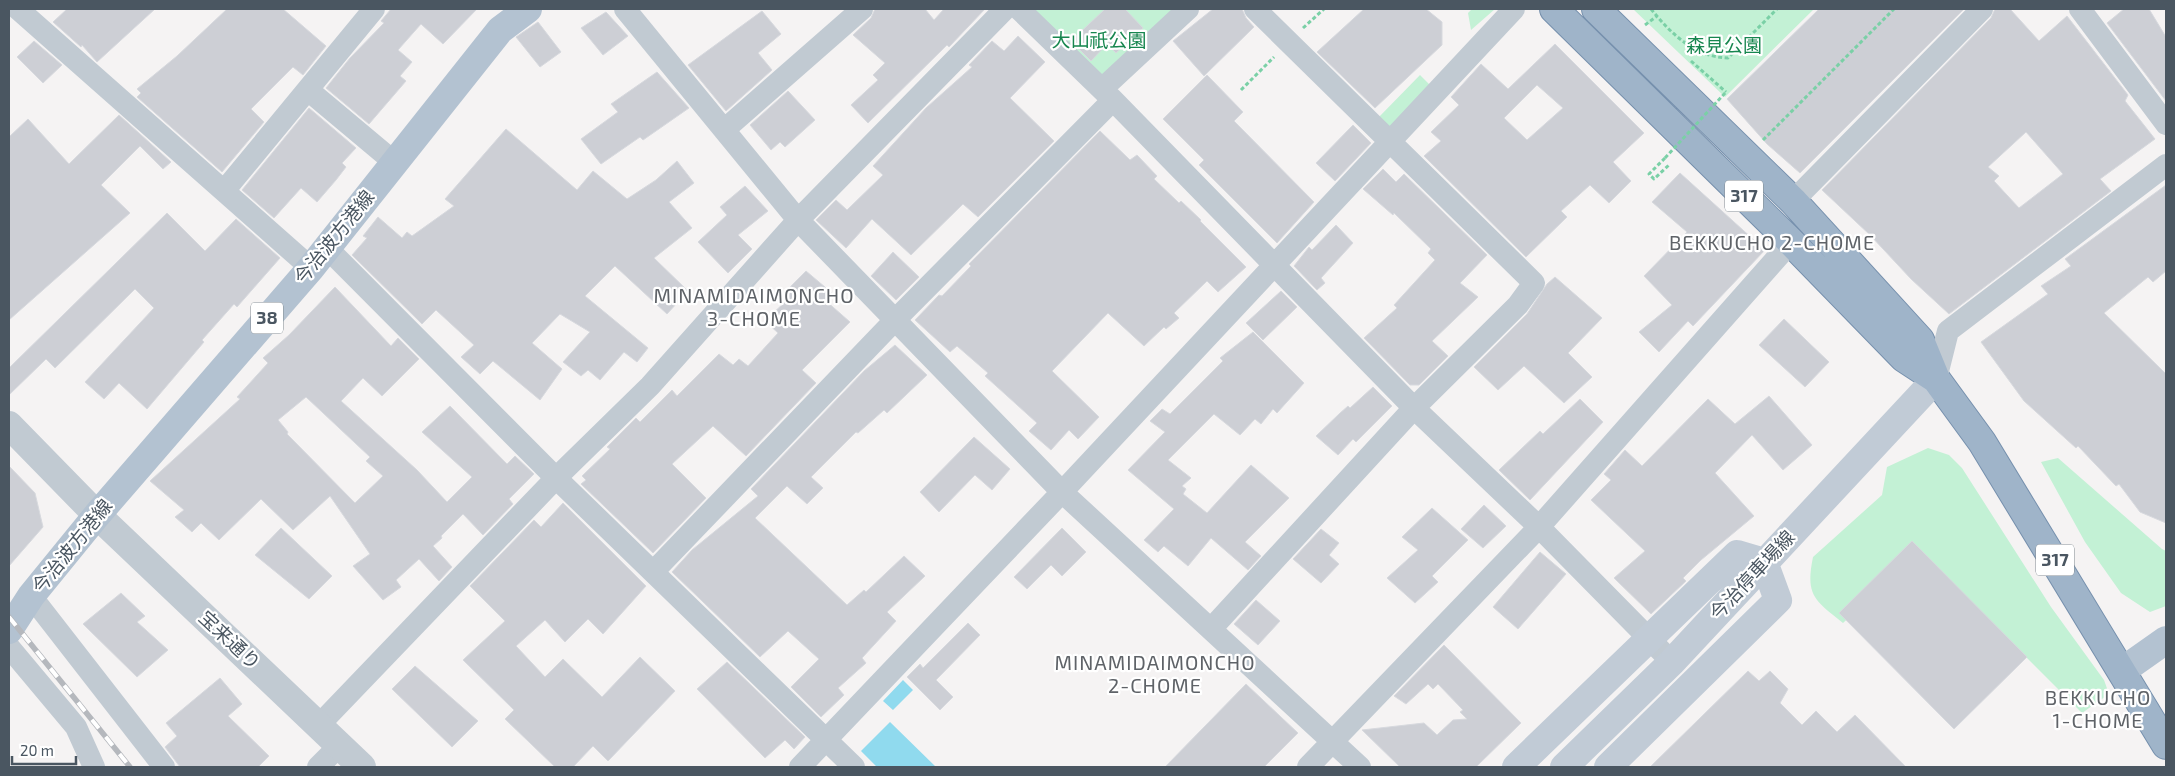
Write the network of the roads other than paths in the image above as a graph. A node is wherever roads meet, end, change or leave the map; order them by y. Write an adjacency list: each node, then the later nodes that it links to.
1 (18, 9): 22 (street)
2 (374, 9): 15 (street)
3 (528, 9): 20 (main road, 今治波方港線 / 38)
4 (625, 9): 18 (street)
5 (862, 9): 18 (street)
6 (1005, 9): 24 (street)
7 (1019, 9): 16 (street)
8 (1188, 9): 16 (street)
9 (1255, 9): 19 (street)
10 (1514, 9): 19 (street)
11 (1554, 9): 25 (highway, 317)
12 (1596, 9): 23 (highway, 317)
13 (1982, 9): 23 (street)
14 (2080, 9): 17 (street)
15 (308, 90): 20 (street); 22 (street)
16 (1107, 95): 27 (street); 28 (street)
17 (2166, 124)
18 (724, 130): 24 (street)
19 (1389, 140): 27 (street); 30 (street)
20 (394, 162): 26 (main road, 今治波方港線 / 38)
21 (2166, 165): 29 (street)
22 (224, 191): 26 (street)
23 (1792, 201): 29 (highway, 317)
24 (798, 220): 28 (street); 32 (street)
25 (1791, 242): 29 (highway, 317); 35 (street)
26 (318, 258): 32 (street); 34 (main road, 今治波方港線 / 38)
27 (1273, 265): 30 (street); 33 (street)
28 (896, 319): 33 (street); 37 (street)
29 (1936, 379): 36 (main road, 今治停車場線); 45 (highway, 317)
30 (1414, 408): 35 (street); 40 (street)
31 (9, 425): 34 (street, 宝来通り)
32 (556, 478): 37 (street); 46 (street)
33 (1062, 492): 40 (street); 47 (street)
34 (97, 515): 38 (main road, 今治波方港線 / 38); 46 (street, 宝来通り)
35 (1539, 527): 41 (street); 48 (street)
36 (1764, 562): 41 (main road); 44 (main road, 今治停車場線); 61 (main road)
37 (654, 571): 47 (street)
38 (31, 596): 39 (main road, 今治波方港線 / 38); 52 (street)
39 (9, 630)
40 (1211, 630): 48 (street)
41 (1650, 640): 44 (street); 59 (main road)
42 (2166, 640): 45 (main road)
43 (9, 647): 51 (street)
44 (1672, 662): 60 (main road, 今治停車場線)
45 (2122, 671): 50 (highway, 317)
46 (320, 725): 49 (street, 宝来通り)
47 (827, 740): 55 (street); 56 (street)
48 (1333, 743): 57 (street); 58 (street)
49 (340, 745): 53 (street); 54 (street, 宝来通り)
50 (2166, 745)
51 (94, 767)
52 (164, 767)
53 (318, 767)
54 (362, 767)
55 (800, 767)
56 (854, 767)
57 (1308, 767)
58 (1360, 767)
59 (1516, 767)
60 (1564, 767)
61 (1608, 767)

